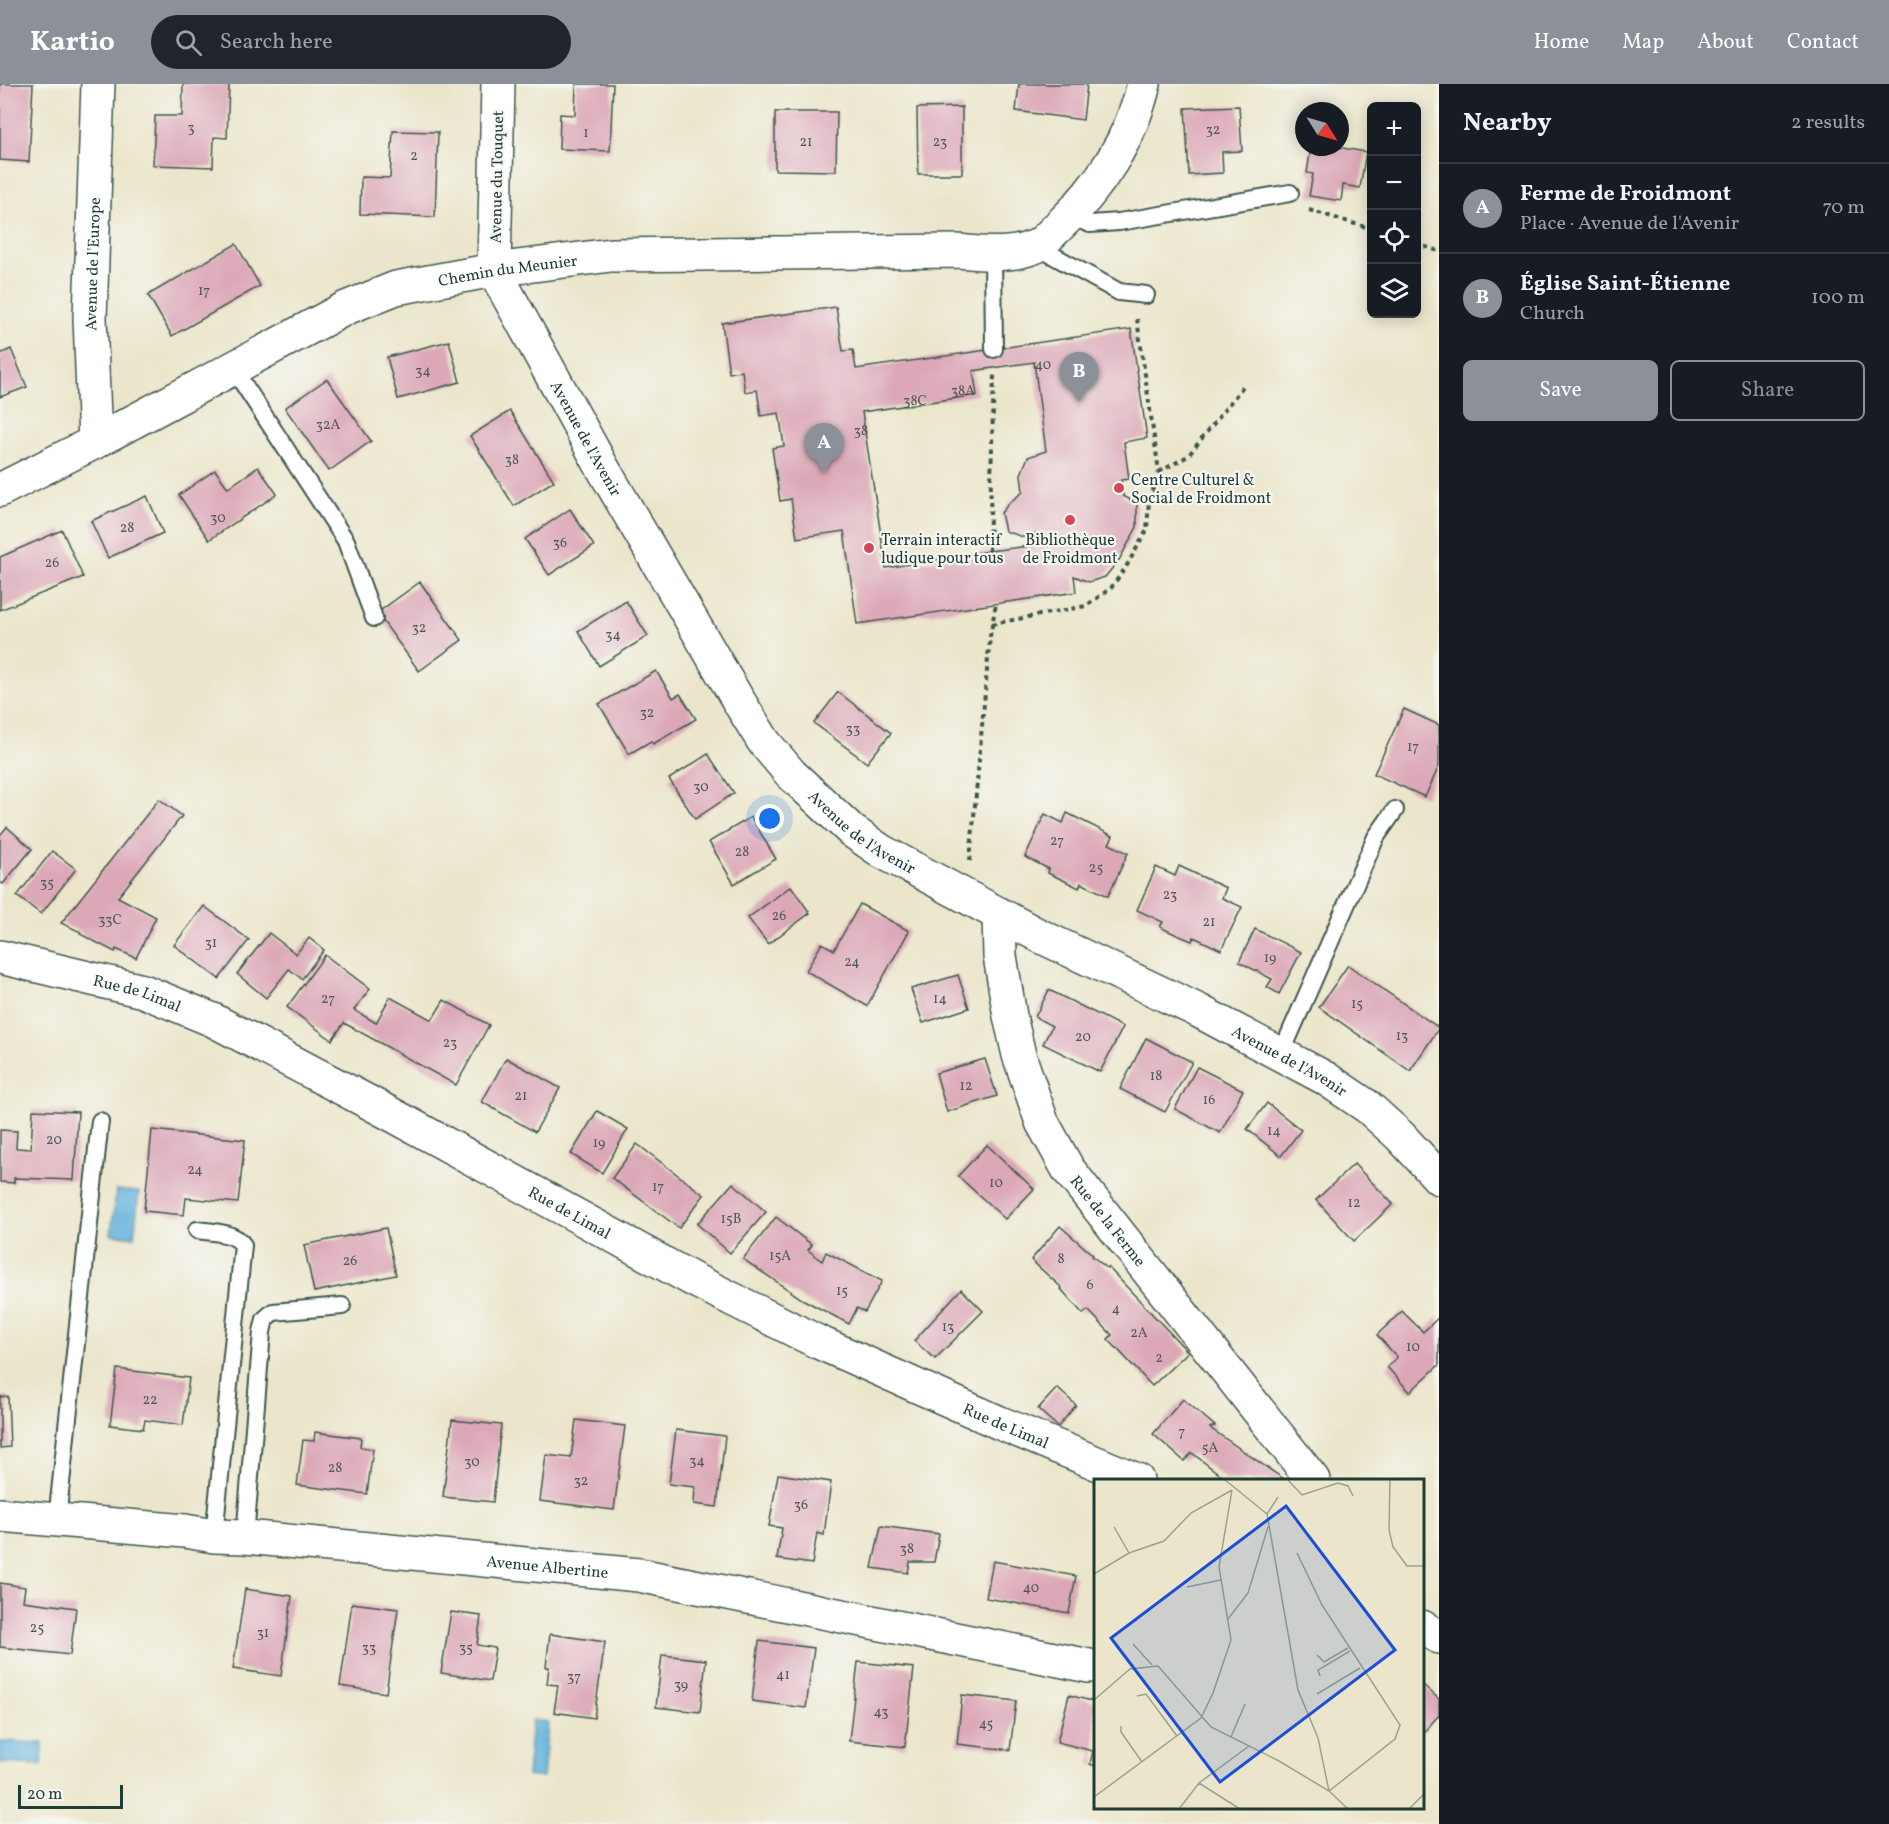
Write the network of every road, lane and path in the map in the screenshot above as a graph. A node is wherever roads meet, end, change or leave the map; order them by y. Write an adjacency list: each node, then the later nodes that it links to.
1 (98, 84): 15 (street, Avenue de l'Europe)
2 (498, 84): 9 (street, Avenue du Touquet)
3 (1144, 84): 5 (street)
4 (1290, 193): 5 (lane)
5 (1054, 230): 8 (street, Chemin du Meunier); 10 (lane)
6 (1421, 246): 7 (path)
7 (1439, 251)
8 (993, 254): 9 (street, Chemin du Meunier); 11 (lane)
9 (494, 270): 12 (street, Chemin du Meunier); 23 (street, Avenue de l'Avenir)
10 (1140, 295): 16 (path)
11 (994, 349)
12 (233, 368): 15 (street, Chemin du Meunier); 20 (lane)
13 (994, 368): 18 (path)
14 (1244, 385): 16 (path)
15 (95, 442): 17 (street, Chemin du Meunier)
16 (1159, 472): 21 (path)
17 (0, 490)
18 (989, 551)
19 (996, 604): 21 (path)
20 (374, 618)
21 (992, 624): 23 (path)
22 (1395, 810): 26 (lane)
23 (966, 897): 24 (street, Avenue de l'Avenir)
24 (999, 915): 26 (street, Avenue de l'Avenir); 32 (street, Rue de la Ferme)
25 (0, 957): 31 (street, Rue de Limal)
26 (1281, 1054): 28 (street, Avenue de l'Avenir)
27 (100, 1121): 34 (lane)
28 (1439, 1178)
29 (197, 1230): 35 (lane)
30 (342, 1306): 35 (lane)
31 (1135, 1479)
32 (1312, 1479)
33 (0, 1515): 34 (street, Avenue Albertine)
34 (57, 1520): 35 (street, Avenue Albertine)
35 (229, 1537): 38 (street, Avenue Albertine)
36 (1424, 1628): 37 (street)
37 (1439, 1637)
38 (1089, 1666)

